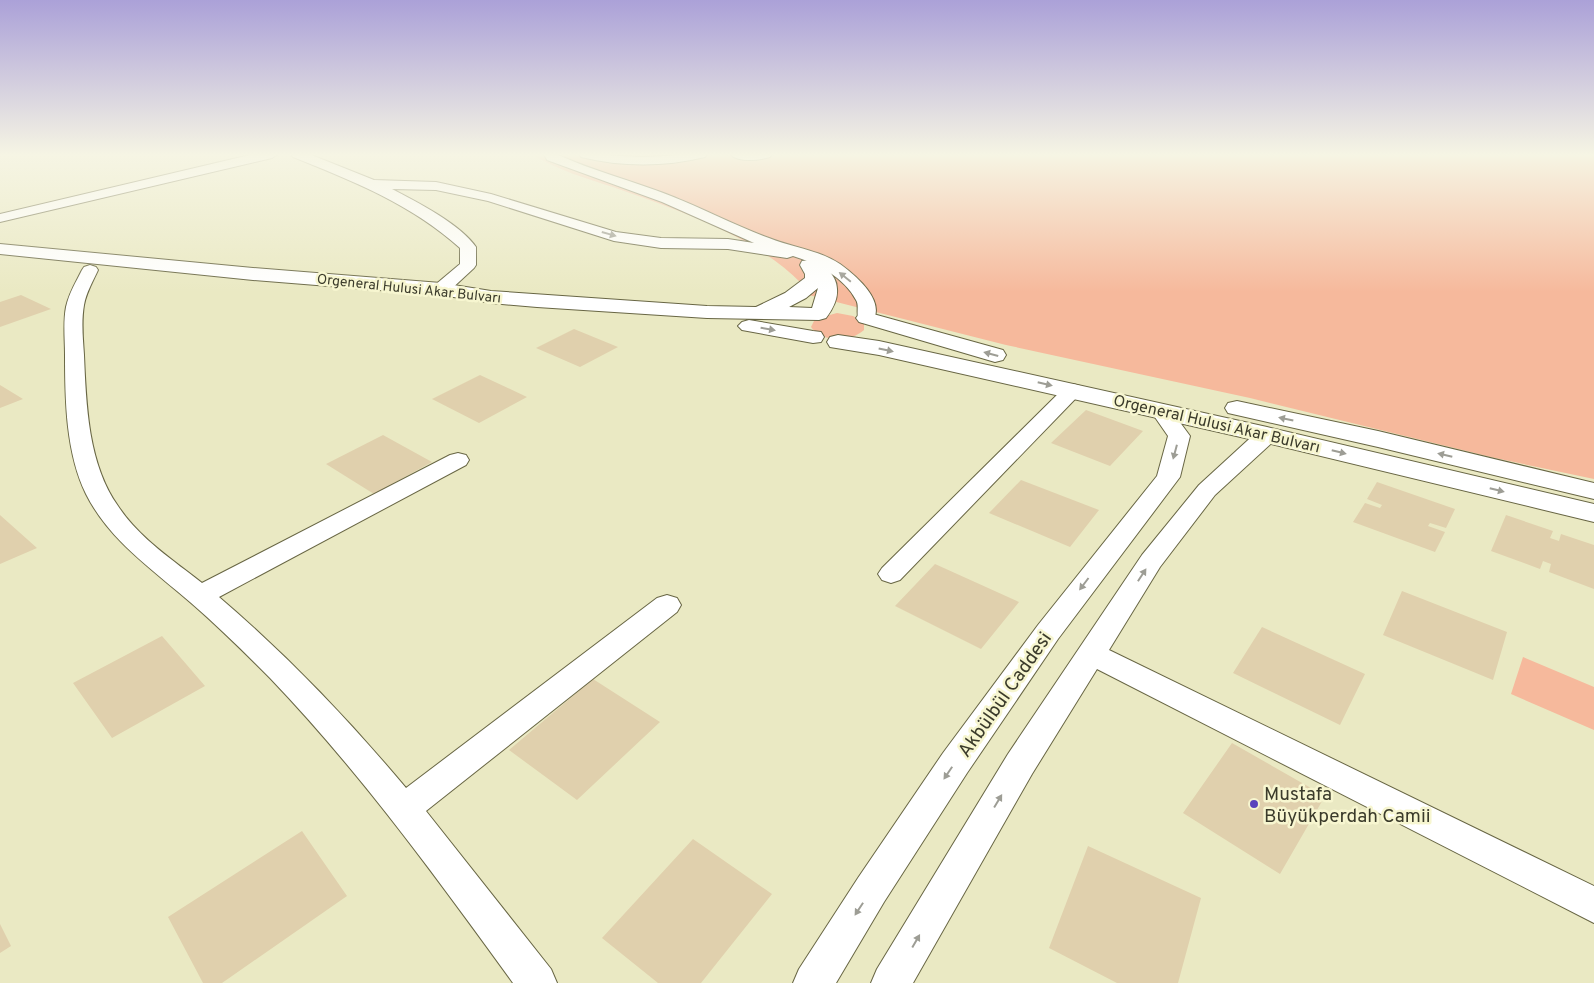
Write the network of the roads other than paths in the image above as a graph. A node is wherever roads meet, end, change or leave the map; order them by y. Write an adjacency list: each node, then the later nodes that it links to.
1 (77, 200): 5 (street)
2 (404, 200): 12 (street)
3 (497, 200): 8 (street, one-way to 8)
4 (668, 200): 6 (street)
5 (0, 218)
6 (763, 242): 8 (street); 15 (street, one-way to 6)
7 (0, 249): 12 (main road, Orgeneral Hulusi Akar Bulvarı)
8 (787, 253): 10 (street)
9 (0, 261): 11 (main road, Orgeneral Hulusi Akar Bulvarı)
10 (809, 264): 13 (main road); 14 (main road)
11 (90, 270): 16 (main road, Orgeneral Hulusi Akar Bulvarı, one-way to 16); 25 (street)
12 (441, 289): 13 (main road, Orgeneral Hulusi Akar Bulvarı)
13 (742, 314): 14 (main road, Orgeneral Hulusi Akar Bulvarı)
14 (819, 314): 15 (main road, Orgeneral Hulusi Akar Bulvarı); 16 (main road)
15 (852, 314): 17 (main road); 22 (main road, Orgeneral Hulusi Akar Bulvarı, one-way to 15)
16 (813, 337): 17 (main road, Orgeneral Hulusi Akar Bulvarı)
17 (838, 342): 18 (main road, Orgeneral Hulusi Akar Bulvarı, one-way to 18)
18 (1073, 390): 19 (main road, Orgeneral Hulusi Akar Bulvarı); 24 (street)
19 (1161, 410): 20 (main road, Orgeneral Hulusi Akar Bulvarı); 31 (street, Akbülbül Caddesi, one-way to 31)
20 (1268, 434): 23 (main road, Orgeneral Hulusi Akar Bulvarı, one-way to 23); 27 (street, one-way to 20)
21 (458, 460): 25 (street)
22 (1594, 491)
23 (1594, 513)
24 (891, 574)
25 (200, 596): 28 (street)
26 (668, 604): 28 (street)
27 (1092, 654): 29 (street); 32 (street, one-way to 27)
28 (404, 809): 30 (street)
29 (1594, 905)
30 (537, 983)
31 (813, 983)
32 (891, 983)

